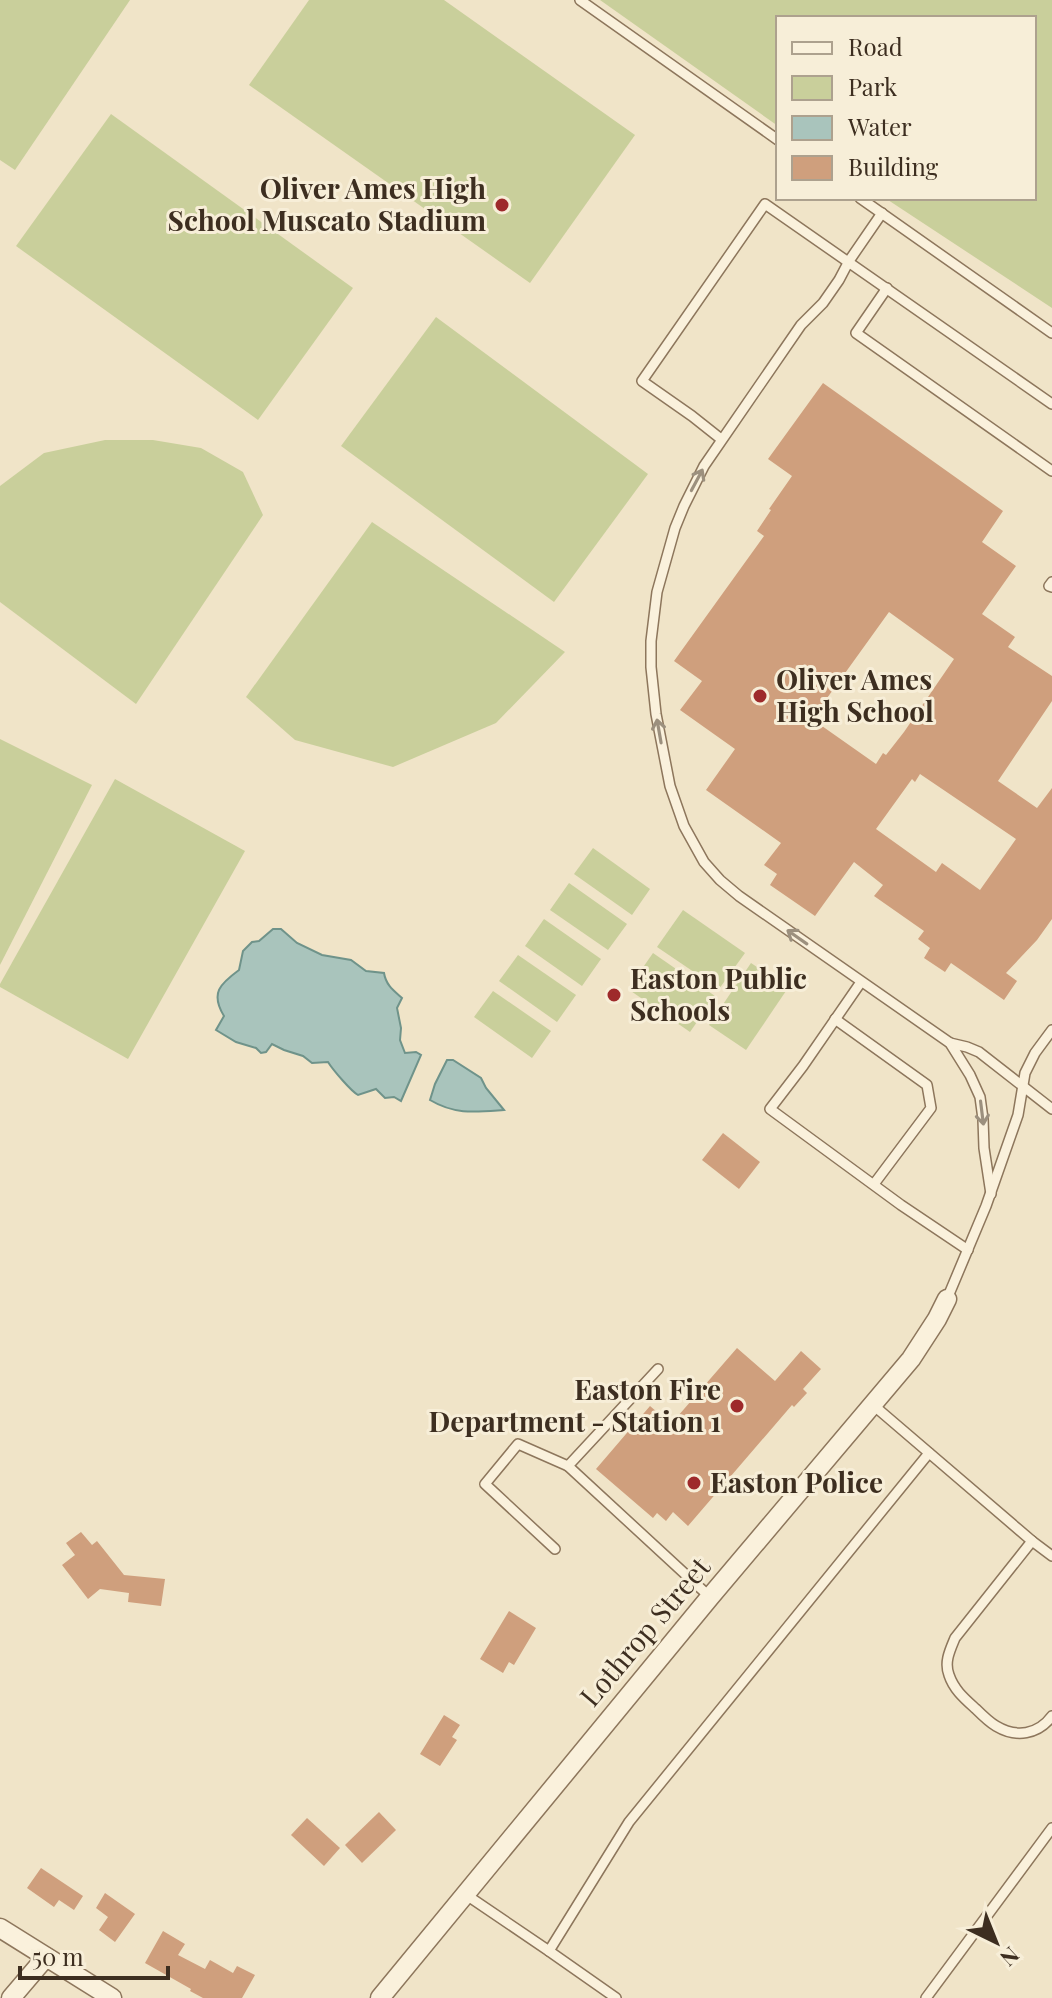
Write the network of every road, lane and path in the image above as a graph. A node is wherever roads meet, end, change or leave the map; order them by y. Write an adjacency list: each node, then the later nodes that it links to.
1 (580, 0): 2 (lane)
2 (776, 139)
3 (863, 200): 4 (lane)
4 (882, 213): 5 (lane); 7 (lane)
5 (849, 261): 6 (lane); 9 (lane); 9 (lane)
6 (887, 288): 8 (lane); 10 (lane)
7 (1052, 333)
8 (1052, 404)
9 (721, 439): 11 (lane, one-way to 9)
10 (1052, 471)
11 (861, 982): 12 (lane); 14 (lane)
12 (835, 1019): 17 (lane); 17 (lane)
13 (1052, 1030): 15 (lane)
14 (950, 1043): 15 (lane); 18 (lane, one-way to 18)
15 (1022, 1086): 16 (lane); 18 (lane)
16 (1052, 1109)
17 (874, 1184): 19 (lane)
18 (991, 1194): 19 (lane)
19 (968, 1250): 20 (lane)
20 (947, 1299): 22 (street, Lothrop Street)
21 (658, 1369): 24 (lane)
22 (872, 1404): 23 (lane); 28 (street, Lothrop Street)
23 (929, 1453): 25 (lane); 33 (lane)
24 (568, 1466): 26 (lane); 28 (lane)
25 (1032, 1541): 27 (lane); 29 (lane)
26 (555, 1549)
27 (1052, 1556)
28 (710, 1597): 31 (street, Lothrop Street)
29 (1052, 1716)
30 (1052, 1828): 39 (lane)
31 (465, 1894): 33 (lane); 37 (street, Lothrop Street)
32 (0, 1928): 34 (street)
33 (549, 1951): 38 (lane)
34 (46, 1957): 35 (street); 36 (street)
35 (11, 1998)
36 (112, 1998)
37 (380, 1998)
38 (616, 1998)
39 (926, 1998)

